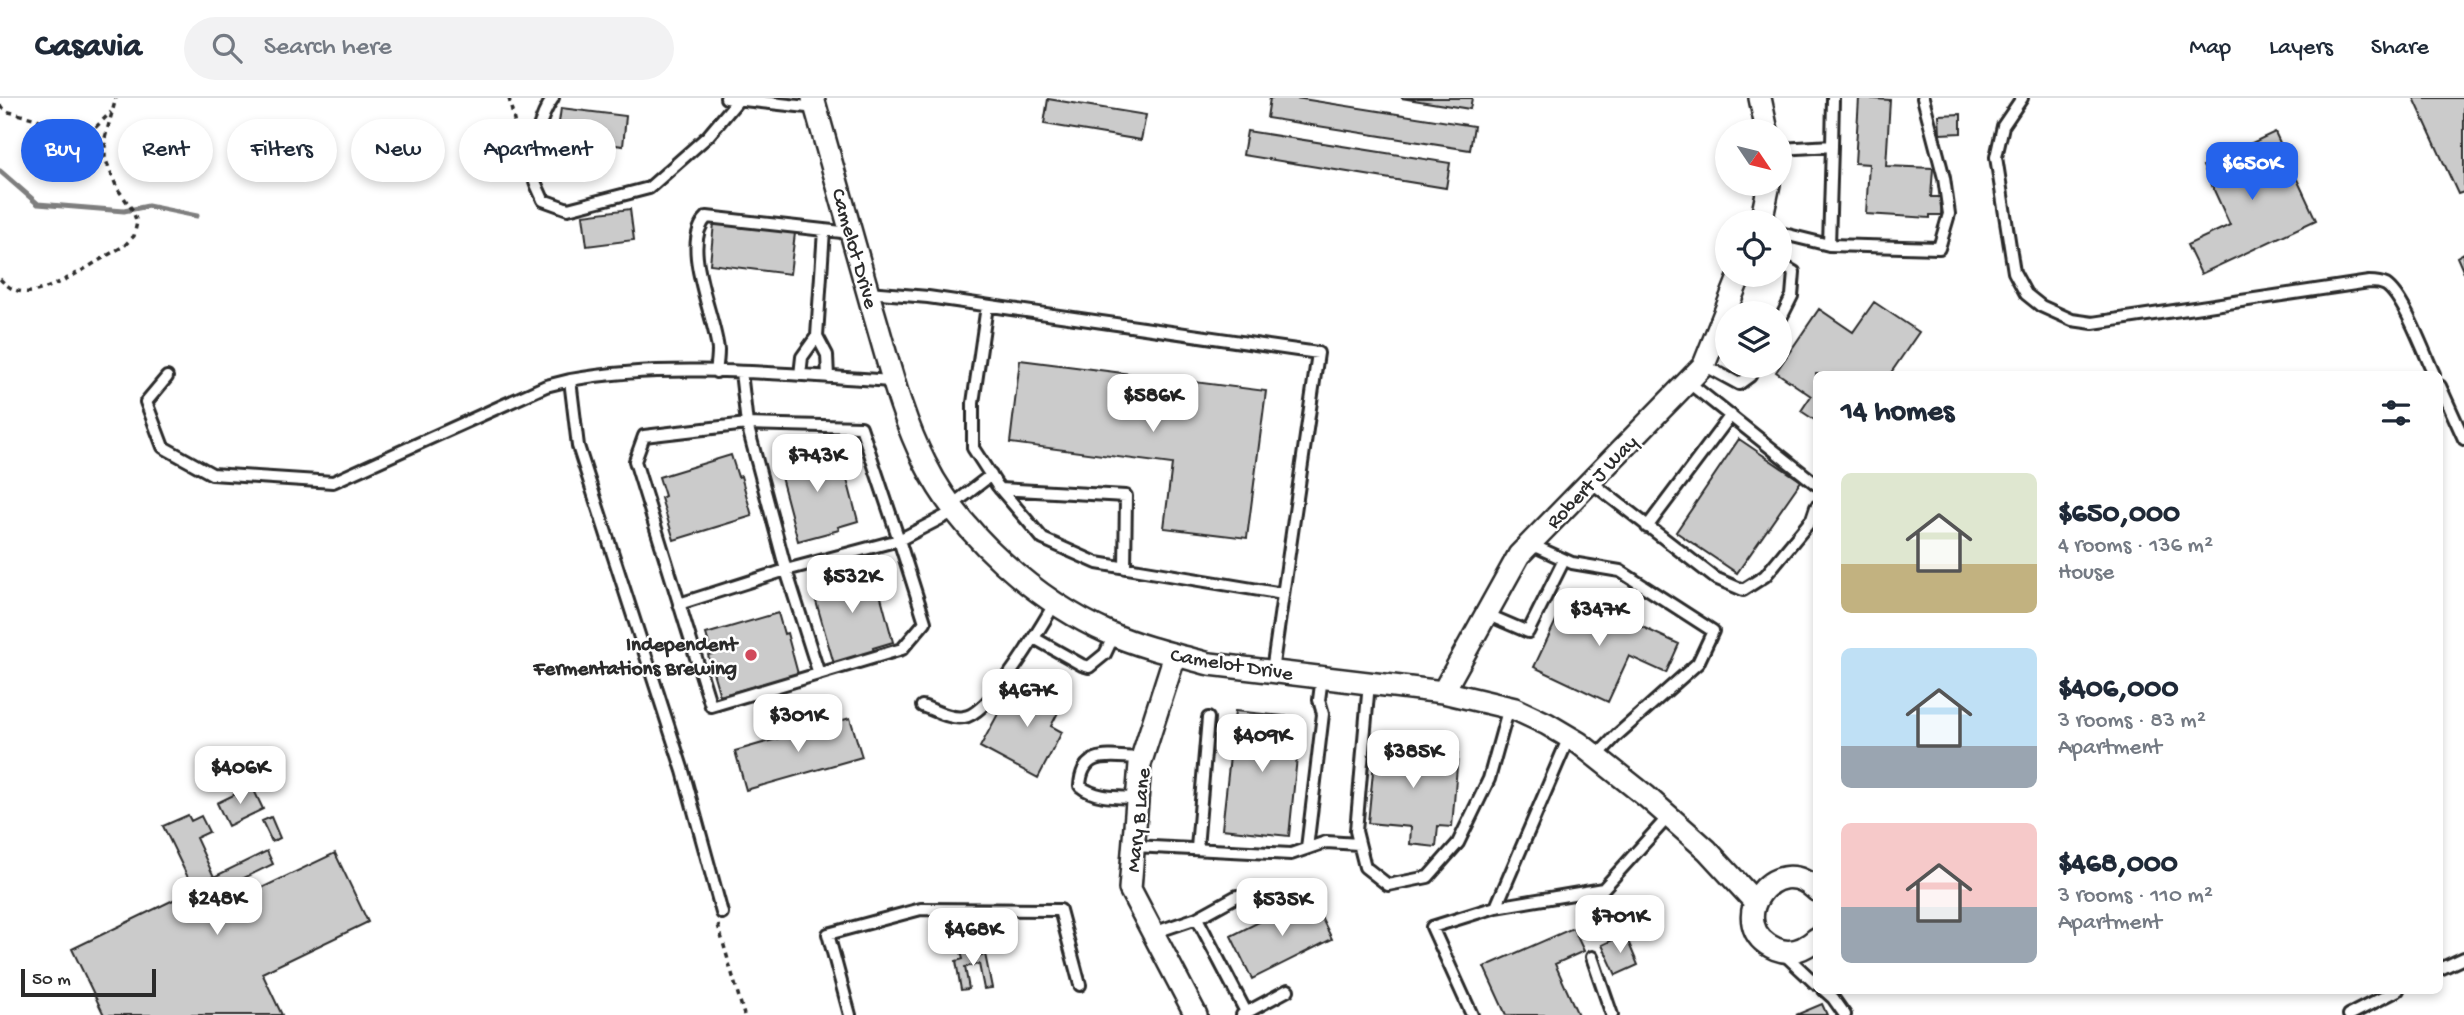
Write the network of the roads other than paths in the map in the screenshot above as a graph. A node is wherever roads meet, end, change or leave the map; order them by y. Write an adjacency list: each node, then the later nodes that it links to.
1 (553, 98): 7 (lane)
2 (726, 98): 7 (lane)
3 (1760, 98): 9 (street)
4 (1833, 98): 10 (lane)
5 (1923, 98): 15 (lane)
6 (2022, 98): 24 (lane)
7 (739, 99): 8 (lane)
8 (814, 103): 13 (street, Camelot Drive)
9 (1764, 119)
10 (1832, 146): 11 (lane); 15 (lane)
11 (1792, 148)
12 (824, 230): 13 (lane); 21 (lane); 25 (lane)
13 (851, 233): 18 (street, Camelot Drive)
14 (1792, 236): 15 (lane)
15 (1829, 246)
16 (1792, 271): 19 (lane)
17 (1735, 287): 22 (street, Robert J Way)
18 (868, 292): 20 (lane); 33 (street, Camelot Drive)
19 (1790, 301)
20 (988, 306): 39 (lane); 51 (lane)
21 (817, 336): 27 (lane); 29 (lane)
22 (1704, 365): 23 (lane); 34 (street, Robert J Way)
23 (1715, 371)
24 (2433, 371)
25 (716, 372): 26 (lane); 32 (lane)
26 (741, 372): 27 (lane); 37 (lane)
27 (800, 375): 29 (lane)
28 (167, 377): 32 (lane)
29 (828, 377): 33 (lane)
30 (1728, 378): 31 (lane)
31 (1747, 378)
32 (569, 380): 79 (lane)
33 (894, 380): 43 (street, Camelot Drive)
34 (1688, 382): 36 (lane); 40 (street, Robert J Way)
35 (2443, 393): 38 (lane)
36 (1731, 415): 41 (lane); 45 (lane)
37 (747, 424): 46 (lane); 50 (lane); 53 (lane)
38 (2464, 439)
39 (990, 475): 42 (lane); 43 (lane)
40 (1591, 482): 45 (lane); 47 (street, Robert J Way)
41 (1813, 482)
42 (1000, 489): 49 (lane); 49 (lane)
43 (953, 508): 46 (lane); 52 (street, Camelot Drive)
44 (1813, 516): 45 (lane)
45 (1647, 527)
46 (899, 540): 50 (lane); 59 (lane)
47 (1530, 544): 48 (lane); 54 (street, Robert J Way)
48 (1564, 560): 54 (lane); 67 (lane)
49 (1125, 568): 51 (lane)
50 (786, 570): 53 (lane); 59 (lane)
51 (1283, 594): 58 (lane)
52 (1055, 603): 55 (street, Camelot Drive); 56 (lane)
53 (679, 604): 59 (lane)
54 (1486, 614): 62 (street, Robert J Way)
55 (1114, 635): 56 (lane); 57 (street, Camelot Drive)
56 (1034, 638): 63 (lane)
57 (1175, 655): 58 (street, Camelot Drive); 68 (street, Mary B Lane)
58 (1272, 671): 60 (street, Camelot Drive)
59 (819, 674)
60 (1322, 677): 61 (street, Camelot Drive); 74 (lane)
61 (1369, 683): 62 (street, Camelot Drive); 71 (lane)
62 (1443, 692): 64 (street, Camelot Drive)
63 (922, 706)
64 (1509, 707): 66 (street, Camelot Drive); 71 (lane)
65 (1209, 718): 73 (lane)
66 (1569, 737): 67 (street, Camelot Drive); 78 (lane)
67 (1596, 757): 70 (street, Camelot Drive)
68 (1142, 758): 69 (street, Mary B Lane); 69 (lane)
69 (1138, 799): 72 (street, Mary B Lane)
70 (1669, 816): 77 (street, Camelot Drive); 78 (lane)
71 (1359, 844): 74 (lane)
72 (1133, 846): 73 (lane); 81 (street, Mary B Lane)
73 (1197, 848): 74 (lane)
74 (1307, 848)
75 (1813, 888): 77 (street)
76 (1237, 895): 80 (lane)
77 (1755, 902): 83 (street)
78 (1496, 907): 95 (lane)
79 (719, 915)
80 (1198, 919): 81 (lane); 92 (lane)
81 (1153, 933): 94 (street, Mary B Lane)
82 (1813, 942): 83 (street)
83 (1781, 951): 87 (lane)
84 (1592, 957): 96 (lane)
85 (2464, 958): 86 (lane)
86 (2443, 968)
87 (1813, 981)
88 (1080, 985): 93 (lane)
89 (1288, 990): 92 (lane)
90 (1828, 994): 97 (lane)
91 (2390, 994): 98 (lane)
92 (1244, 1014)
93 (850, 1015)
94 (1196, 1015)
95 (1472, 1015)
96 (1612, 1015)
97 (1845, 1015)
98 (2349, 1015)

